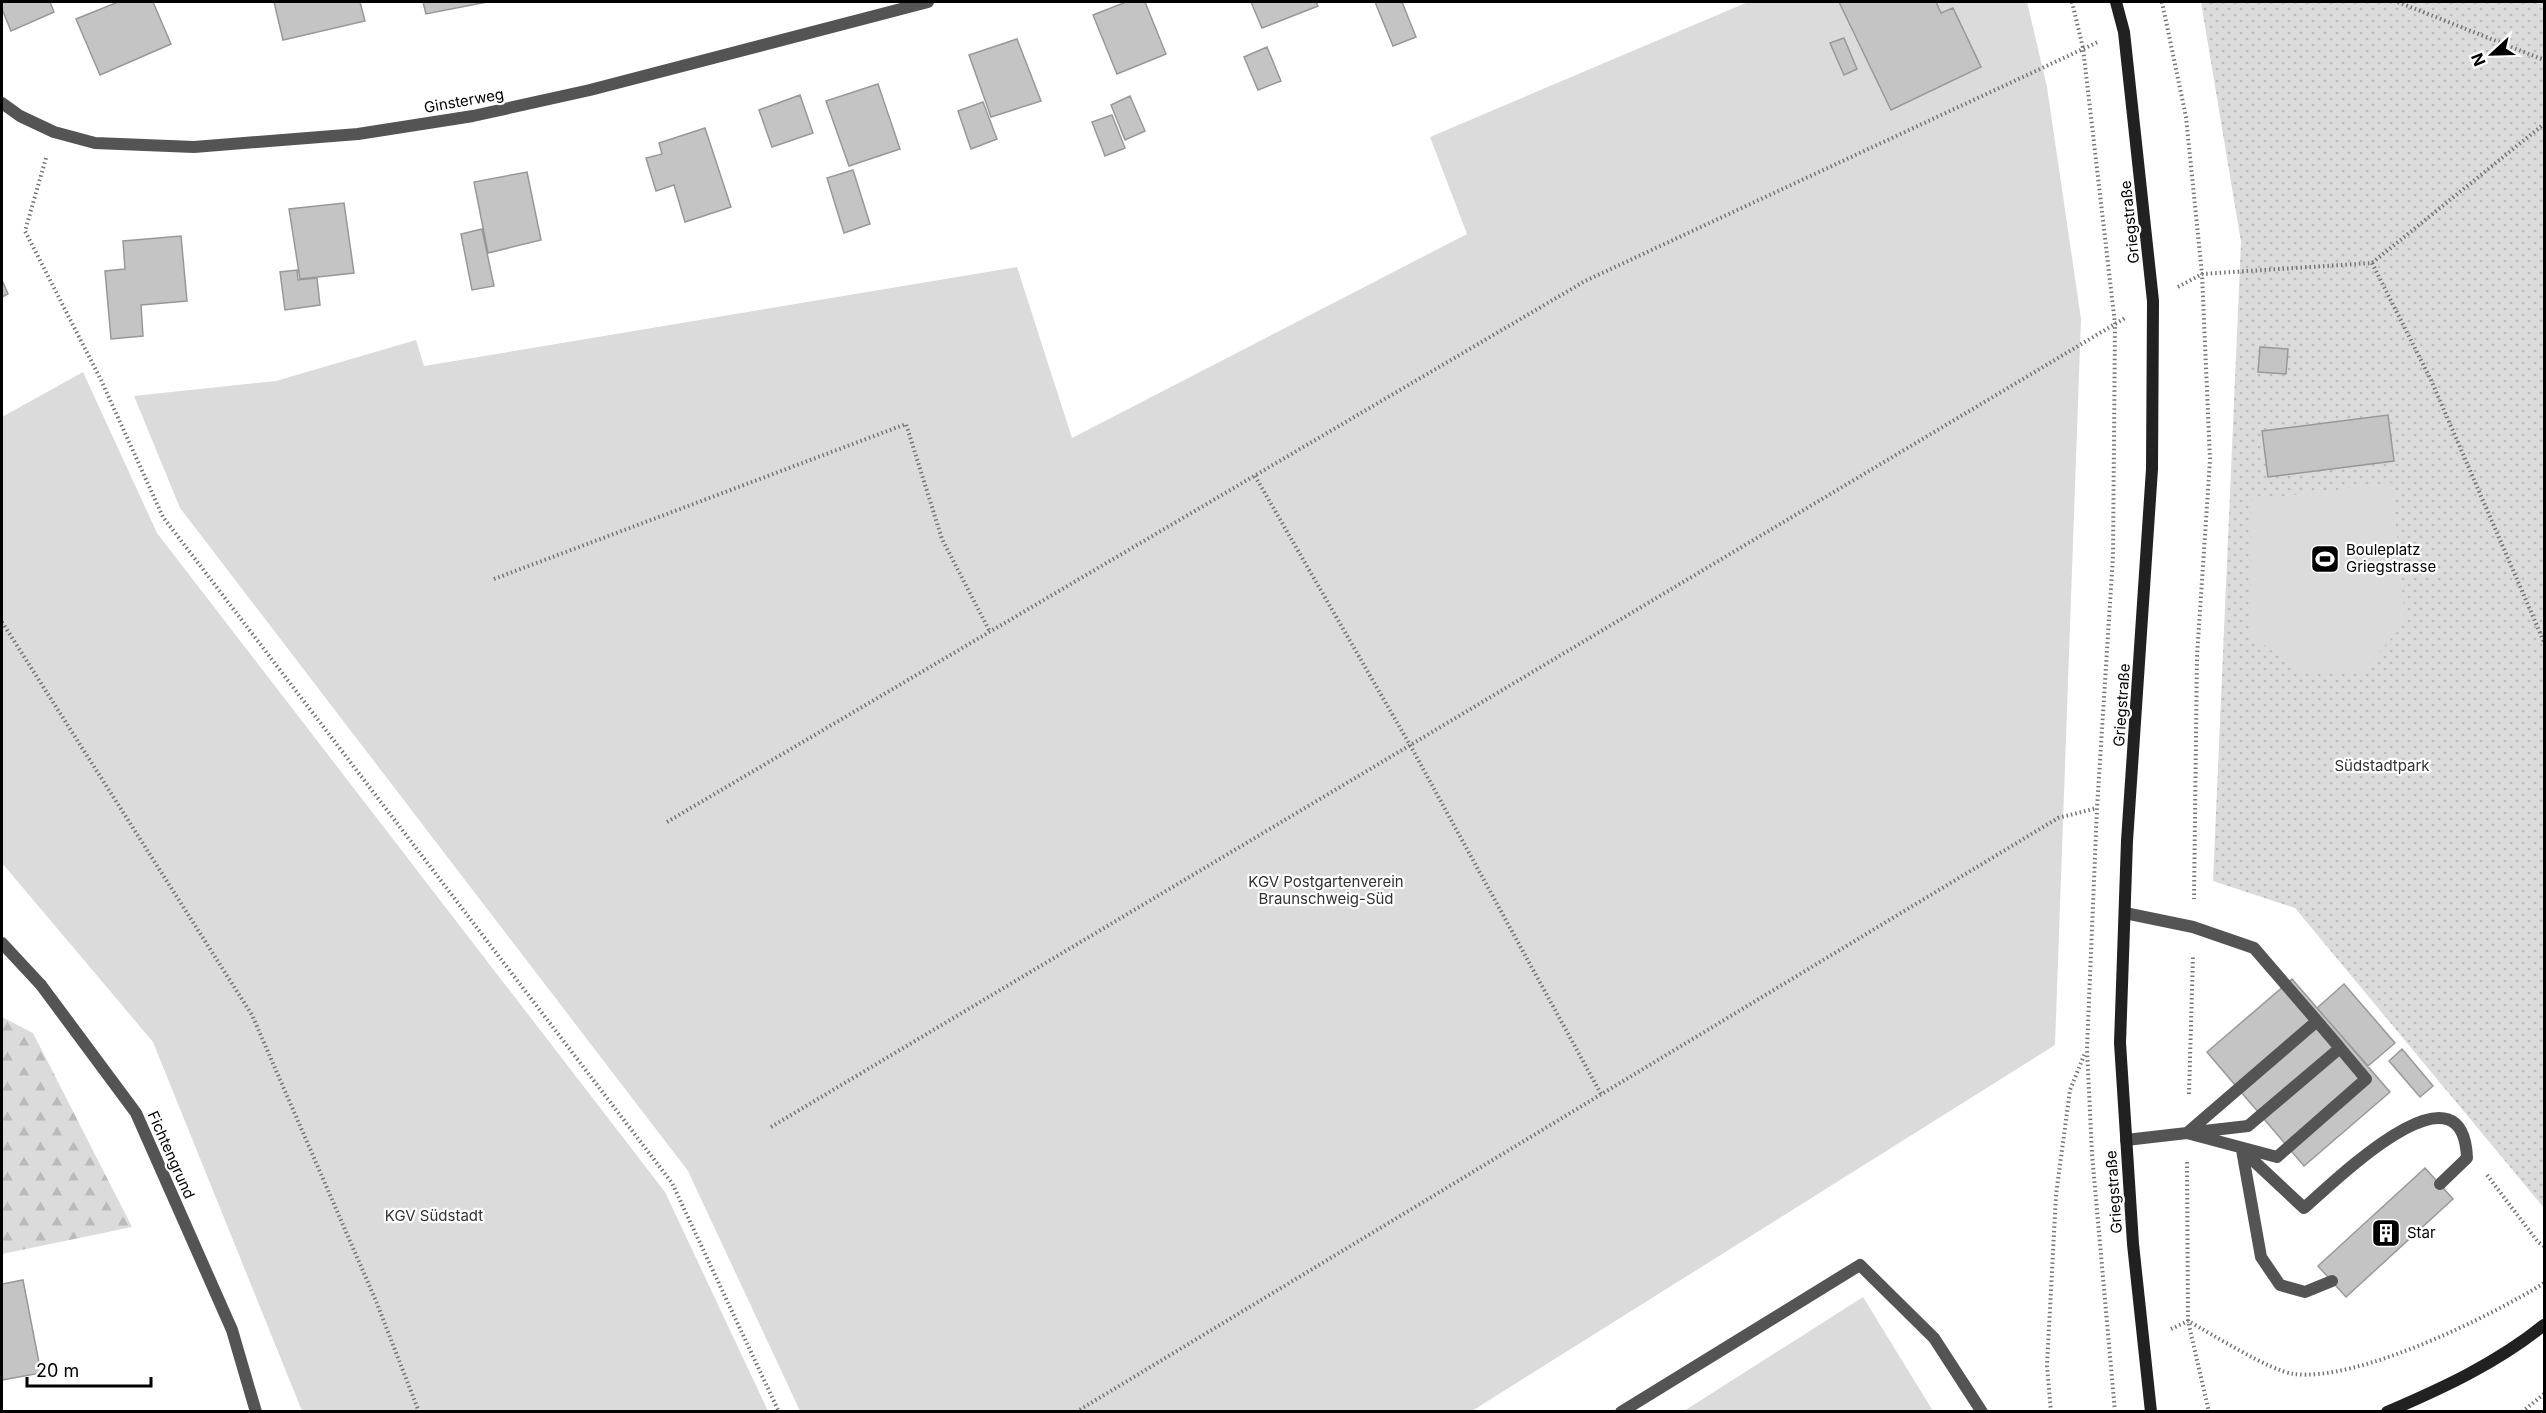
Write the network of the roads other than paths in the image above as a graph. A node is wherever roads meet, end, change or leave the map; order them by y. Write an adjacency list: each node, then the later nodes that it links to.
1 (928, 2): 3 (street, Ginsterweg)
2 (2116, 2): 4 (street, Griegstraße)
3 (2, 104)
4 (2125, 913): 6 (street); 9 (street, Griegstraße)
5 (2, 944): 14 (street, Fichtengrund)
6 (2316, 1021): 7 (street); 8 (street)
7 (2340, 1048): 8 (street); 10 (street)
8 (2187, 1133): 9 (street); 10 (street)
9 (2126, 1140): 17 (street, Griegstraße)
10 (2242, 1150): 11 (street); 12 (street)
11 (2440, 1184)
12 (2332, 1281)
13 (2544, 1326): 18 (street)
14 (256, 1412)
15 (1621, 1412): 16 (street)
16 (1982, 1412)
17 (2151, 1412)
18 (2387, 1412)

